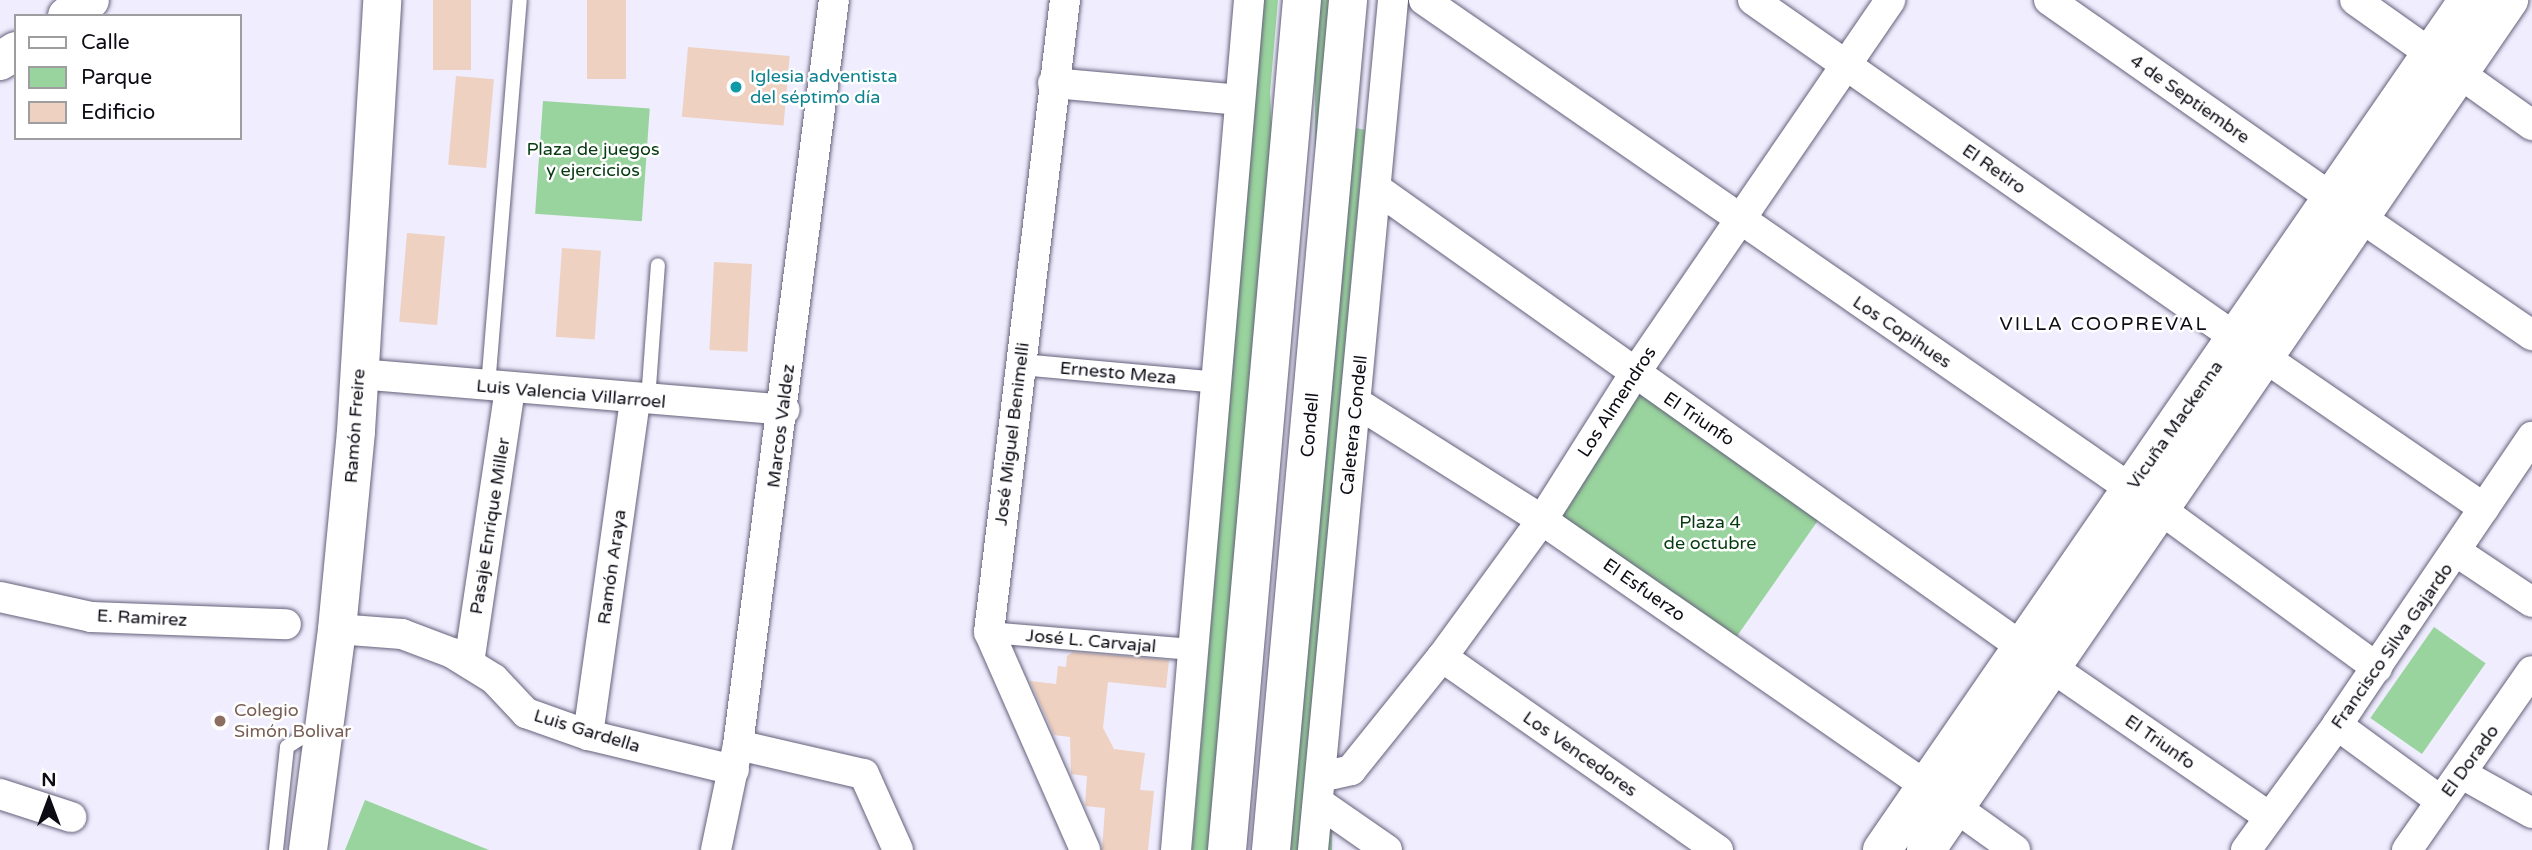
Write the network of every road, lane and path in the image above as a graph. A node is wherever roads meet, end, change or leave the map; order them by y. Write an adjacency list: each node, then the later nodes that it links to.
1 (90, 0): 17 (main road)
2 (382, 0): 31 (main road, Ramón Freire)
3 (520, 0): 33 (lane)
4 (834, 0): 36 (street, Marcos Valdez)
5 (1065, 0): 20 (street, José Miguel Benimelli)
6 (1249, 0): 21 (street)
7 (1302, 0): 71 (main road)
8 (1348, 0): 72 (main road, Condell)
9 (1393, 0): 23 (street, Caletera Condell)
10 (1424, 0): 25 (street, Los Copihues)
11 (1753, 0): 19 (street, El Retiro)
12 (1890, 0): 19 (street, Los Almendros)
13 (2049, 0): 24 (street, 4 de Septiembre)
14 (2355, 0): 18 (street)
15 (2468, 0): 18 (main road, Vicuña Mackenna)
16 (2509, 0): 18 (main road, Vicuña Mackenna)
17 (70, 14)
18 (2445, 64): 22 (street); 24 (main road, Vicuña Mackenna)
19 (1845, 66): 25 (street, Los Almendros); 28 (street, El Retiro)
20 (1053, 83): 21 (street); 29 (street, José Miguel Benimelli)
21 (1239, 100): 32 (street)
22 (2532, 125)
23 (1377, 189): 30 (street, El Triunfo); 35 (street, Caletera Condell)
24 (2346, 208): 27 (street, 4 de Septiembre); 28 (main road, Vicuña Mackenna)
25 (1739, 220): 30 (street, Los Almendros); 38 (street, Los Copihues)
26 (658, 265): 34 (lane)
27 (2532, 335)
28 (2250, 347): 38 (main road, Vicuña Mackenna); 39 (street, El Retiro)
29 (1020, 364): 32 (street, Ernesto Meza); 46 (street, José Miguel Benimelli)
30 (1635, 373): 40 (street, Los Almendros); 49 (street, El Triunfo)
31 (359, 374): 33 (street, Luis Valencia Villarroel); 45 (main road, Ramón Freire)
32 (1216, 382): 47 (street)
33 (499, 389): 34 (street, Luis Valencia Villarroel); 50 (street, Pasaje Enrique Miller)
34 (641, 400): 36 (street, Luis Valencia Villarroel); 55 (street, Ramón Araya)
35 (1357, 403): 40 (street, El Esfuerzo); 58 (street, Caletera Condell)
36 (784, 410): 56 (street, Marcos Valdez)
37 (2532, 437): 39 (street, Francisco Silva Gajardo)
38 (2145, 499): 49 (main road, Vicuña Mackenna); 51 (street, Los Copihues)
39 (2484, 508): 41 (street, Francisco Silva Gajardo)
40 (1542, 520): 48 (street, Los Almendros); 60 (street, El Esfuerzo)
41 (2458, 552): 43 (street); 51 (street, Francisco Silva Gajardo)
42 (0, 597): 44 (street, E. Ramirez)
43 (2532, 603)
44 (286, 624)
45 (337, 629): 50 (street, Luis Gardella); 53 (main road, Ramón Freire)
46 (989, 632): 47 (street, José L. Carvajal); 69 (street)
47 (1193, 649): 70 (street)
48 (1442, 657): 58 (street, Los Almendros); 75 (street, Los Vencedores)
49 (2037, 657): 60 (main road, Vicuña Mackenna); 64 (street, El Triunfo)
50 (469, 663): 55 (street, Luis Gardella)
51 (2377, 668): 54 (street, Francisco Silva Gajardo)
52 (2532, 671): 57 (street, El Dorado)
53 (322, 723): 65 (lane); 66 (main road, Ramón Freire)
54 (2337, 725): 61 (street); 64 (street, Francisco Silva Gajardo)
55 (589, 735): 56 (street, Luis Gardella)
56 (736, 758): 67 (street, Marcos Valdez); 68 (street, Luis Gardella)
57 (2462, 774): 61 (street, El Dorado); 62 (street)
58 (1319, 789): 73 (street, Caletera Condell); 74 (street)
59 (0, 794): 63 (street)
60 (1941, 797): 76 (main road, Vicuña Mackenna); 77 (main road, Vicuña Mackenna); 78 (street, El Esfuerzo)
61 (2441, 801): 80 (street, El Dorado)
62 (2532, 813)
63 (71, 817)
64 (2268, 817): 79 (street, Francisco Silva Gajardo)
65 (276, 850)
66 (308, 850)
67 (716, 850)
68 (898, 850)
69 (1085, 850)
70 (1177, 850)
71 (1227, 850)
72 (1271, 850)
73 (1313, 850)
74 (1387, 850)
75 (1718, 850)
76 (1882, 850)
77 (1926, 850)
78 (2015, 850)
79 (2246, 850)
80 (2407, 850)

